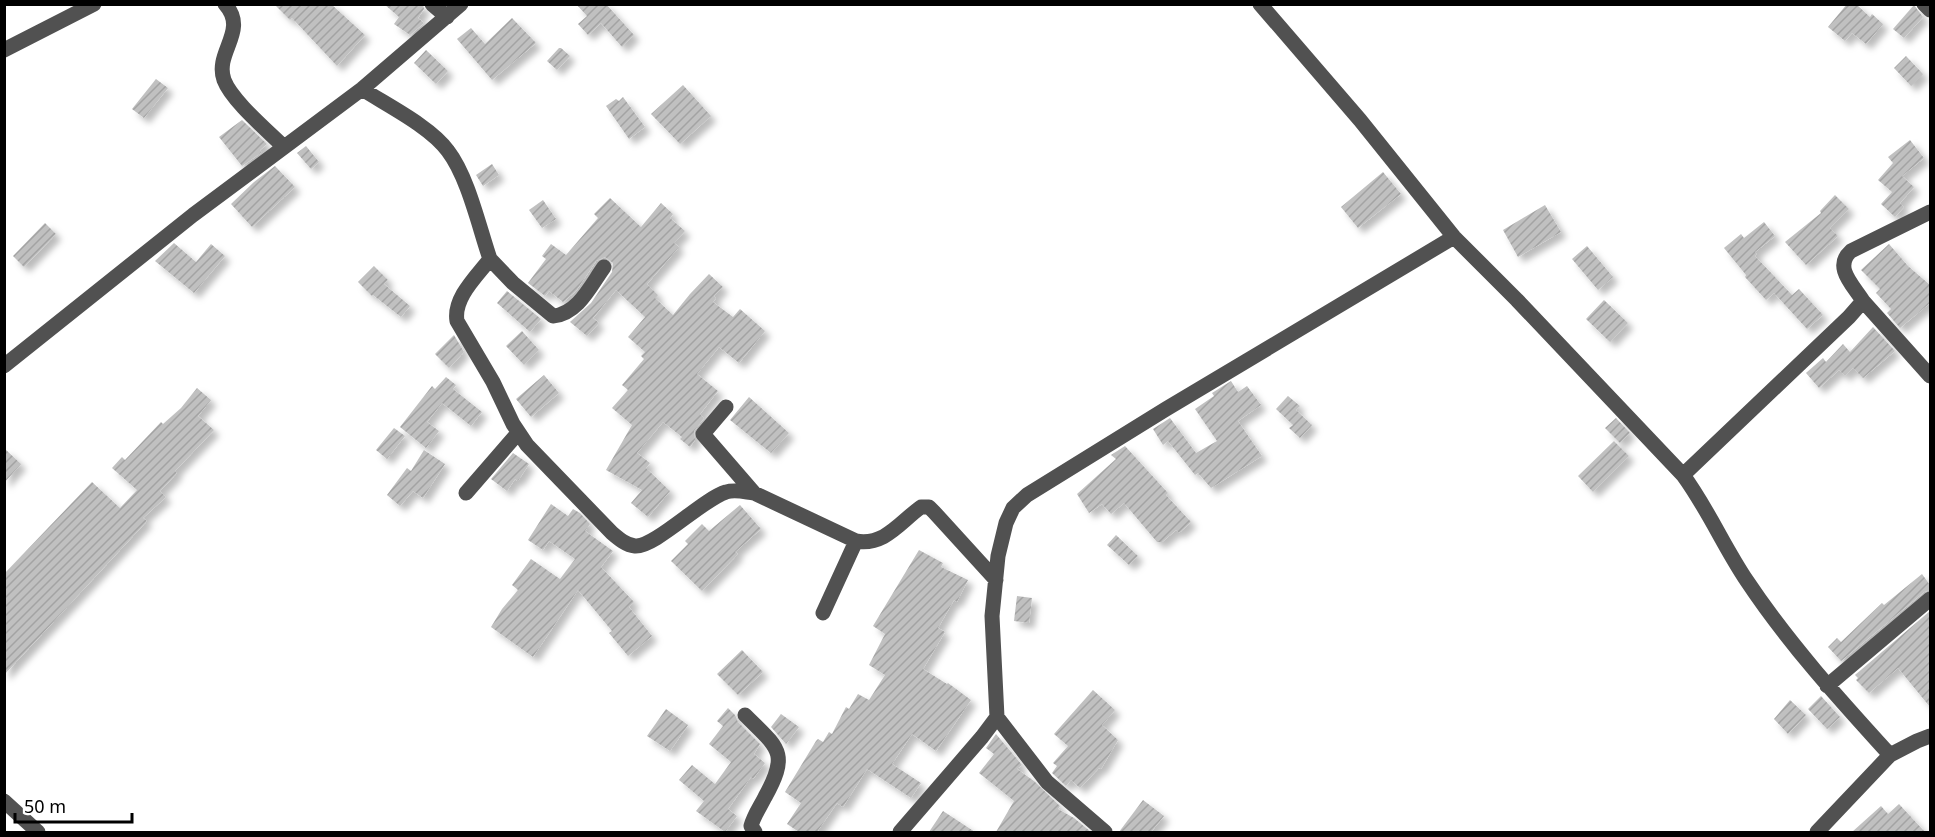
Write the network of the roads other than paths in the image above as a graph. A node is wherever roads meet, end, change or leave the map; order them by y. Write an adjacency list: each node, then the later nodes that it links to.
1 (94, 4): 9 (street)
2 (225, 4): 11 (street)
3 (432, 4): 8 (street)
4 (461, 4): 8 (street)
5 (1260, 4): 13 (street)
6 (1924, 4): 7 (street)
7 (1930, 10)
8 (447, 17): 10 (street)
9 (4, 50)
10 (362, 89): 11 (street); 14 (street)
11 (284, 147): 17 (street)
12 (1930, 212): 16 (street)
13 (1454, 237): 21 (street); 25 (street)
14 (490, 259): 15 (street); 20 (street)
15 (604, 267)
16 (1863, 301): 18 (street); 21 (street)
17 (4, 366)
18 (1930, 376)
19 (726, 407): 23 (street)
20 (519, 434): 22 (street); 23 (street)
21 (1683, 475): 28 (street)
22 (466, 493)
23 (754, 493): 24 (street)
24 (856, 541): 25 (street); 27 (street)
25 (996, 580): 30 (street)
26 (1930, 599): 28 (street)
27 (823, 613)
28 (1827, 686): 32 (street)
29 (745, 715): 35 (street)
30 (997, 717): 36 (street); 37 (street)
31 (1930, 736): 32 (street)
32 (1890, 755): 38 (street)
33 (4, 801): 34 (street)
34 (38, 832)
35 (755, 832)
36 (900, 832)
37 (1105, 832)
38 (1817, 832)

